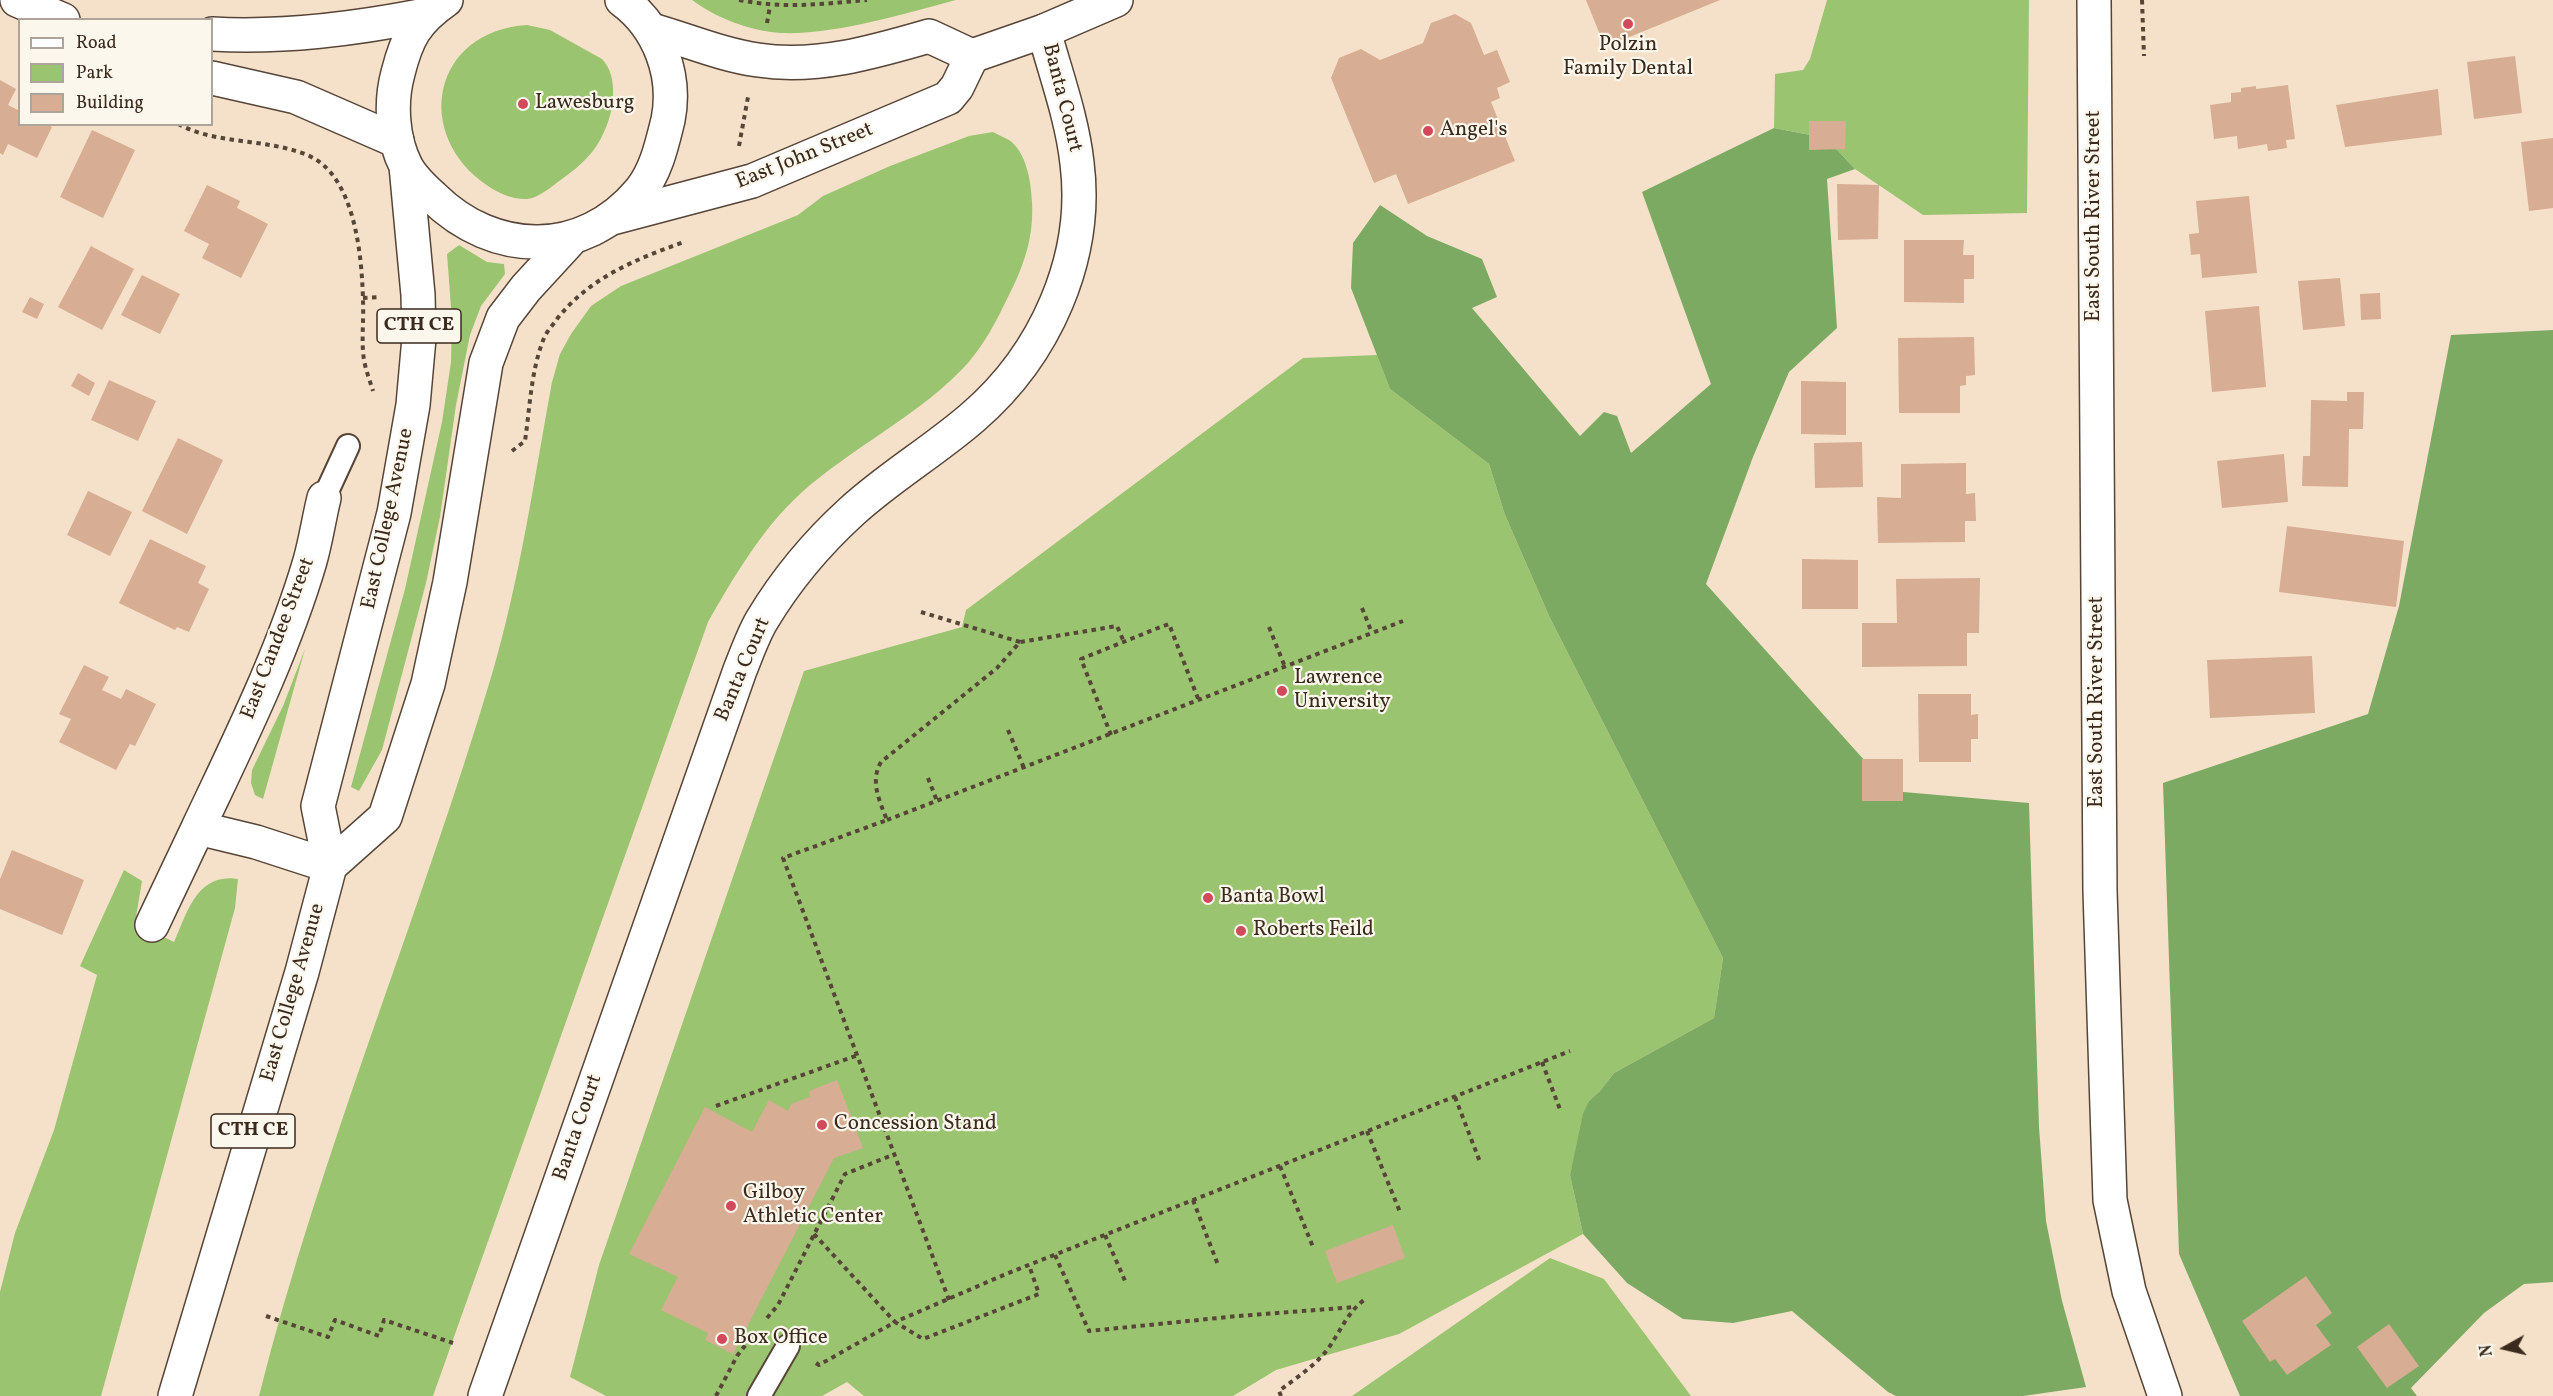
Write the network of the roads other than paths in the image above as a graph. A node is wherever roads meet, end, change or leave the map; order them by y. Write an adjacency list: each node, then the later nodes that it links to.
1 (17, 0): 6 (street)
2 (1116, 0): 7 (street)
3 (2098, 1): 23 (street, East South River Street)
4 (436, 6): 8 (street); 11 (street, East College Avenue)
5 (636, 10): 9 (street); 12 (street)
6 (58, 18)
7 (1044, 31): 9 (street); 21 (street, Banta Court)
8 (213, 34)
9 (972, 56): 12 (street, East John Street)
10 (213, 78): 11 (street)
11 (402, 154): 13 (street); 17 (street, East College Avenue / CTH CE)
12 (612, 218): 13 (street)
13 (573, 238): 17 (street, CTH CE)
14 (348, 446): 15 (lane, East Candee Street)
15 (324, 498): 16 (street, East Candee Street)
16 (198, 828): 17 (street); 18 (street, East Candee Street)
17 (330, 866): 20 (street, East College Avenue / CTH CE)
18 (152, 924)
19 (788, 1346): 22 (lane)
20 (175, 1396)
21 (485, 1396)
22 (759, 1396)
23 (2165, 1396)

